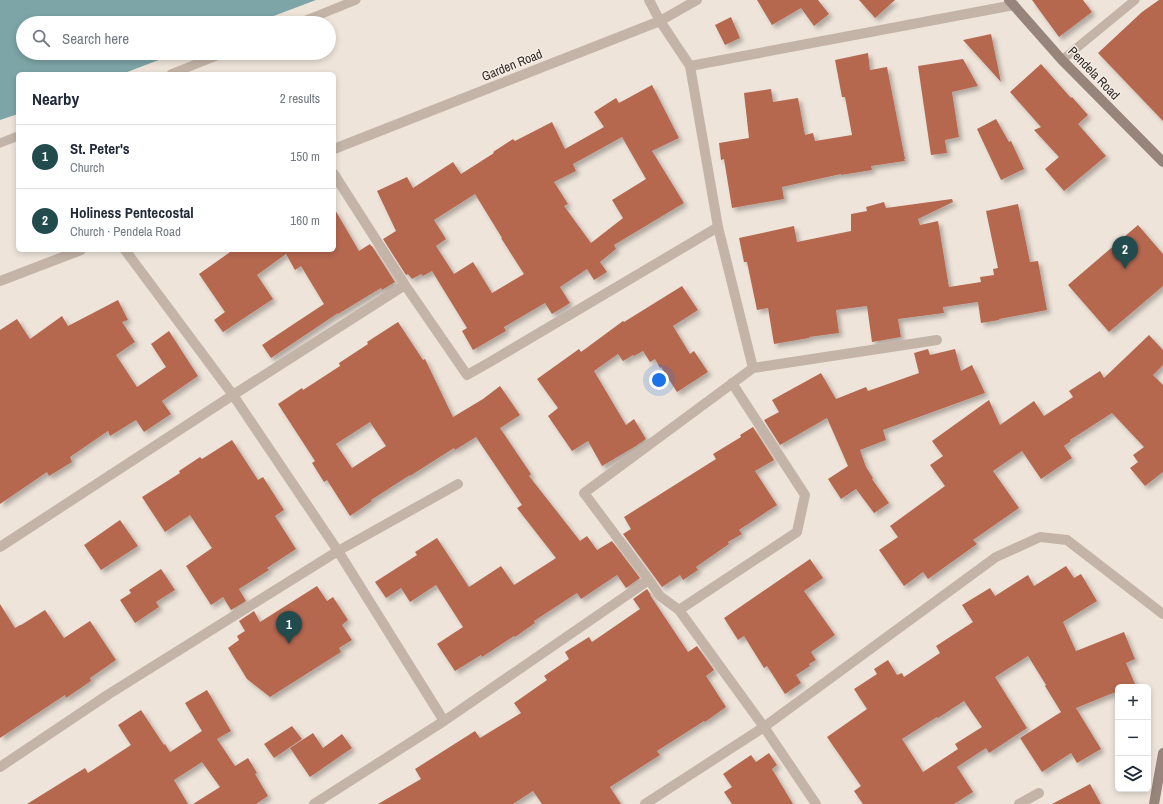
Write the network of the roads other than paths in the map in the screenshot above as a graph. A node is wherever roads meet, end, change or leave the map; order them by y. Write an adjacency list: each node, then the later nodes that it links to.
1 (356, 0): 6 (lane)
2 (649, 0): 7 (street)
3 (697, 0): 7 (street, Garden Road)
4 (1135, 0): 9 (lane)
5 (1013, 2): 9 (street, Pendela Road); 10 (street)
6 (316, 16)
7 (660, 21): 10 (street); 14 (street, Garden Road)
8 (207, 60): 11 (lane)
9 (1062, 60): 15 (street, Pendela Road)
10 (690, 66): 17 (street)
11 (177, 72)
12 (16, 137): 13 (lane)
13 (0, 143)
14 (336, 148)
15 (1163, 162)
16 (336, 177): 21 (street)
17 (718, 227): 21 (street); 23 (street)
18 (76, 252): 20 (street)
19 (126, 252): 25 (street)
20 (0, 281)
21 (405, 285): 25 (street)
22 (938, 340): 23 (street)
23 (753, 368): 24 (street)
24 (732, 383): 29 (street); 30 (street)
25 (233, 395): 27 (street); 28 (street)
26 (458, 484): 28 (street)
27 (0, 547)
28 (338, 551): 32 (street); 35 (street)
29 (649, 580): 30 (street); 32 (street)
30 (679, 610): 33 (street)
31 (1163, 614): 33 (street)
32 (444, 721): 37 (street)
33 (764, 727): 38 (street); 39 (street)
34 (1163, 753): 41 (street)
35 (0, 767)
36 (1039, 793): 40 (street)
37 (314, 804)
38 (645, 804)
39 (816, 804)
40 (1019, 804)
41 (1154, 804)

